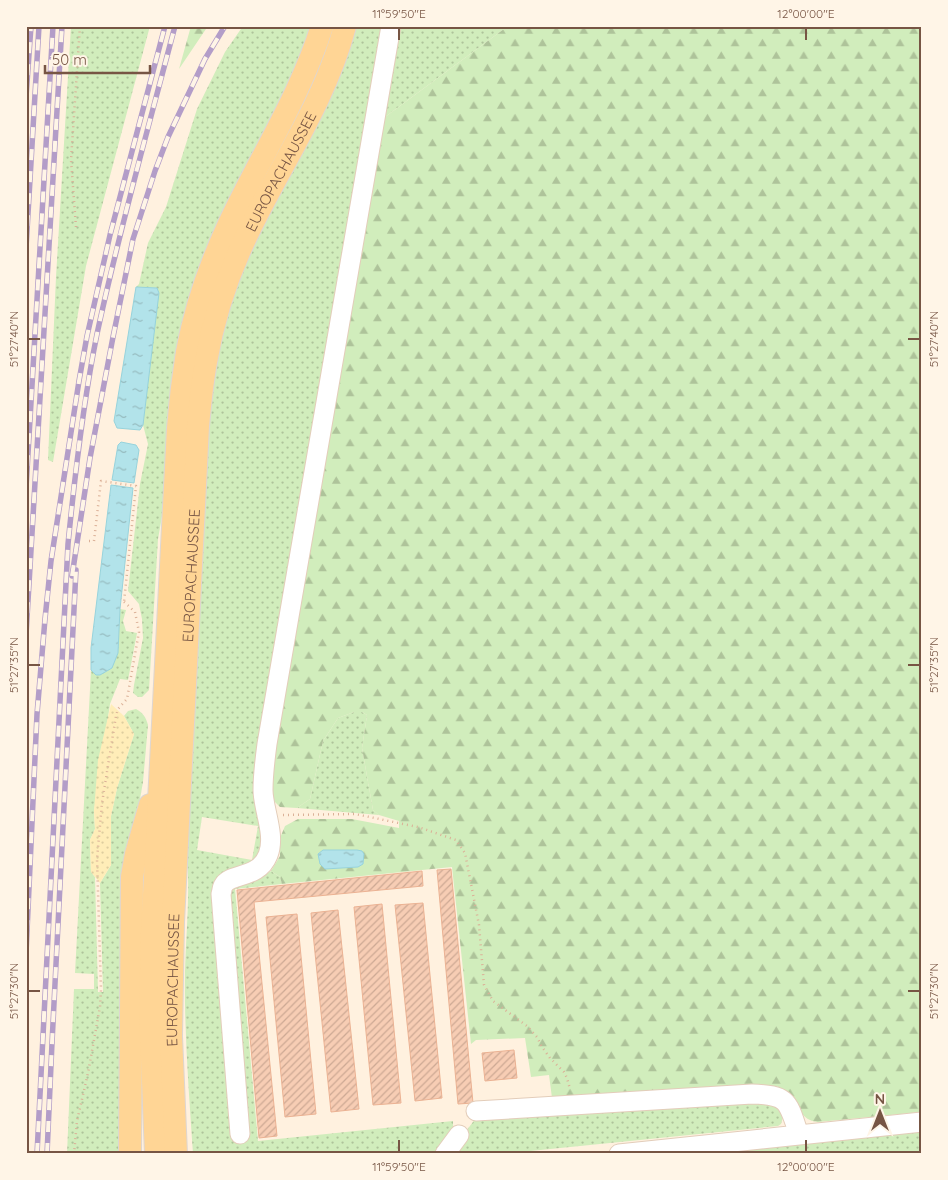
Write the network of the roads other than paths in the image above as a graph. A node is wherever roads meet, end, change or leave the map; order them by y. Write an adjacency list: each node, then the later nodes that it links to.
1 (322, 26): 4 (main road, EUROPACHAUSSEE)
2 (345, 26): 12 (main road, EUROPACHAUSSEE)
3 (391, 26): 7 (street)
4 (161, 763): 10 (main road); 11 (main road, EUROPACHAUSSEE)
5 (476, 1111): 9 (street)
6 (922, 1122): 9 (street)
7 (240, 1134)
8 (459, 1135): 13 (street)
9 (798, 1135): 14 (street)
10 (130, 1154)
11 (156, 1154)
12 (176, 1154)
13 (445, 1154)
14 (619, 1154)

